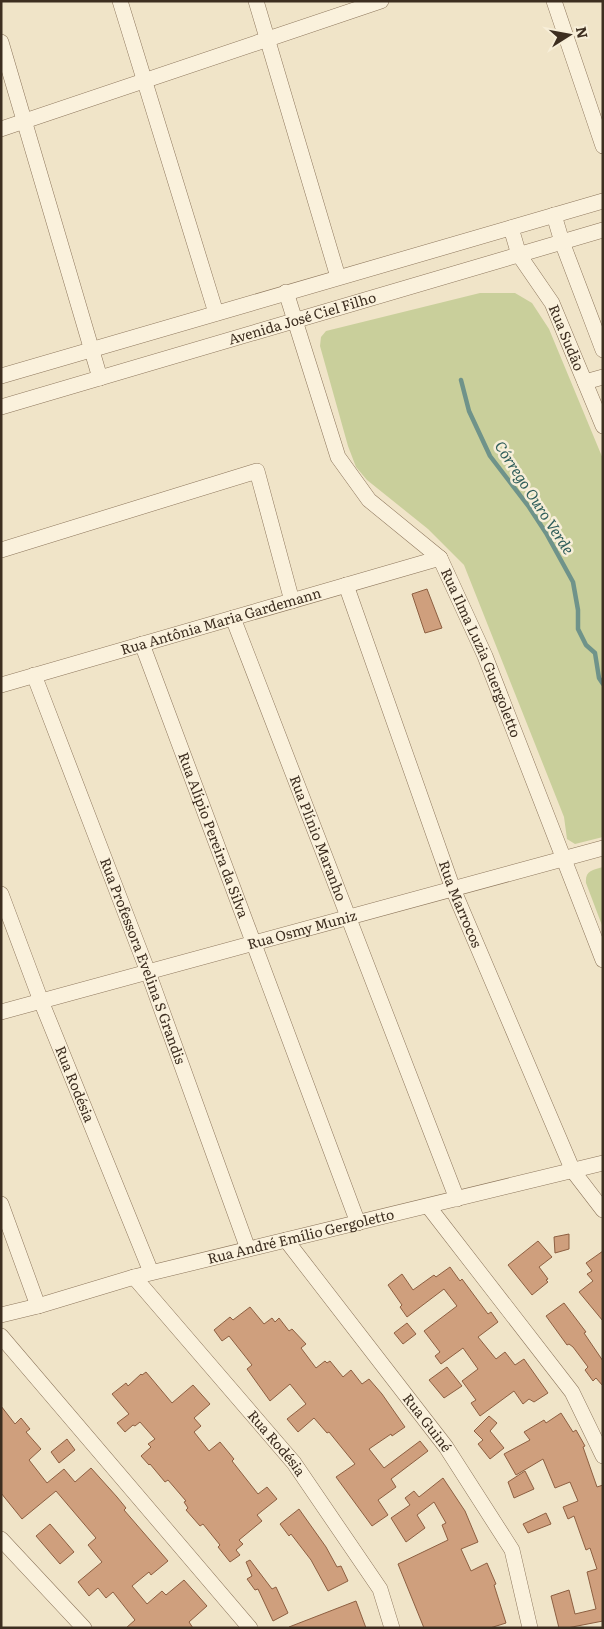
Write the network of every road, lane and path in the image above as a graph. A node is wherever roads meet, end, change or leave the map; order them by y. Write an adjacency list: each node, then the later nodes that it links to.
1 (120, 1): 7 (street)
2 (256, 1): 5 (street)
3 (381, 1): 5 (street)
4 (554, 1): 10 (street)
5 (266, 39): 7 (street); 17 (street)
6 (1, 42): 8 (street)
7 (145, 80): 8 (street); 19 (street)
8 (25, 121): 9 (street); 21 (street)
9 (1, 129)
10 (603, 146)
11 (603, 201): 12 (street)
12 (554, 215): 13 (street); 15 (street)
13 (511, 228): 16 (street, Rua Sudão); 17 (street)
14 (603, 230): 15 (street, Avenida José Ciel Filho)
15 (562, 242): 16 (street, Avenida José Ciel Filho); 22 (street)
16 (519, 255): 20 (street, Avenida José Ciel Filho); 26 (street, Rua Sudão)
17 (338, 277): 18 (street)
18 (286, 292): 19 (street); 20 (street, Rua Ilma Luzia Guergoletto)
19 (216, 313): 21 (street)
20 (294, 321): 25 (street, Avenida José Ciel Filho); 30 (street, Rua Ilma Luzia Guergoletto)
21 (92, 350): 23 (street); 25 (street)
22 (603, 350)
23 (1, 376)
24 (603, 377): 26 (street)
25 (100, 378): 27 (street, Avenida José Ciel Filho)
26 (585, 382): 28 (street, Rua Sudão)
27 (1, 407)
28 (603, 426)
29 (1, 550): 32 (street)
30 (440, 558): 31 (street, Rua Antônia Maria Gardemann); 38 (street, Rua Ilma Luzia Guergoletto)
31 (346, 585): 32 (street, Rua Antônia Maria Gardemann); 39 (street, Rua Marrocos)
32 (292, 601): 33 (street, Rua Antônia Maria Gardemann)
33 (234, 618): 34 (street, Rua Antônia Maria Gardemann); 41 (street, Rua Plínio Maranho)
34 (142, 644): 35 (street, Rua Antônia Maria Gardemann); 42 (street, Rua Alípio Pereira da Silva)
35 (34, 675): 36 (street, Rua Antônia Maria Gardemann); 44 (street, Rua Professora Evelina S Grandis)
36 (1, 685)
37 (603, 848): 38 (street, Rua Osmy Muniz)
38 (563, 859): 39 (street, Rua Osmy Muniz); 43 (street, Rua Ilma Luzia Guergoletto)
39 (453, 889): 41 (street, Rua Osmy Muniz); 48 (street, Rua Marrocos)
40 (1, 894): 45 (street, Rua Rodésia)
41 (349, 918): 42 (street, Rua Osmy Muniz); 49 (street, Rua Plínio Maranho)
42 (254, 943): 44 (street, Rua Osmy Muniz); 53 (street, Rua Alípio Pereira da Silva)
43 (603, 960)
44 (148, 972): 45 (street, Rua Osmy Muniz); 55 (street, Rua Professora Evelina S Grandis)
45 (41, 1001): 46 (street, Rua Osmy Muniz); 56 (street, Rua Rodésia)
46 (1, 1012)
47 (603, 1163): 48 (street, Rua André Emílio Gergoletto)
48 (573, 1171): 49 (street, Rua André Emílio Gergoletto); 52 (street, Rua Marrocos)
49 (457, 1199): 51 (street, Rua André Emílio Gergoletto)
50 (1, 1204): 58 (street)
51 (428, 1206): 53 (street, Rua André Emílio Gergoletto); 61 (street)
52 (603, 1210)
53 (358, 1223): 54 (street, Rua André Emílio Gergoletto)
54 (286, 1240): 55 (street, Rua André Emílio Gergoletto); 66 (street, Rua Guiné)
55 (248, 1249): 56 (street, Rua André Emílio Gergoletto)
56 (151, 1272): 57 (street, Rua André Emílio Gergoletto)
57 (134, 1277): 58 (street, Rua André Emílio Gergoletto); 65 (street, Rua Rodésia)
58 (38, 1306): 59 (street, Rua André Emílio Gergoletto)
59 (1, 1315)
60 (1, 1336): 64 (street)
61 (603, 1456)
62 (1, 1539): 63 (street)
63 (84, 1628)
64 (250, 1628)
65 (392, 1628)
66 (530, 1628)

